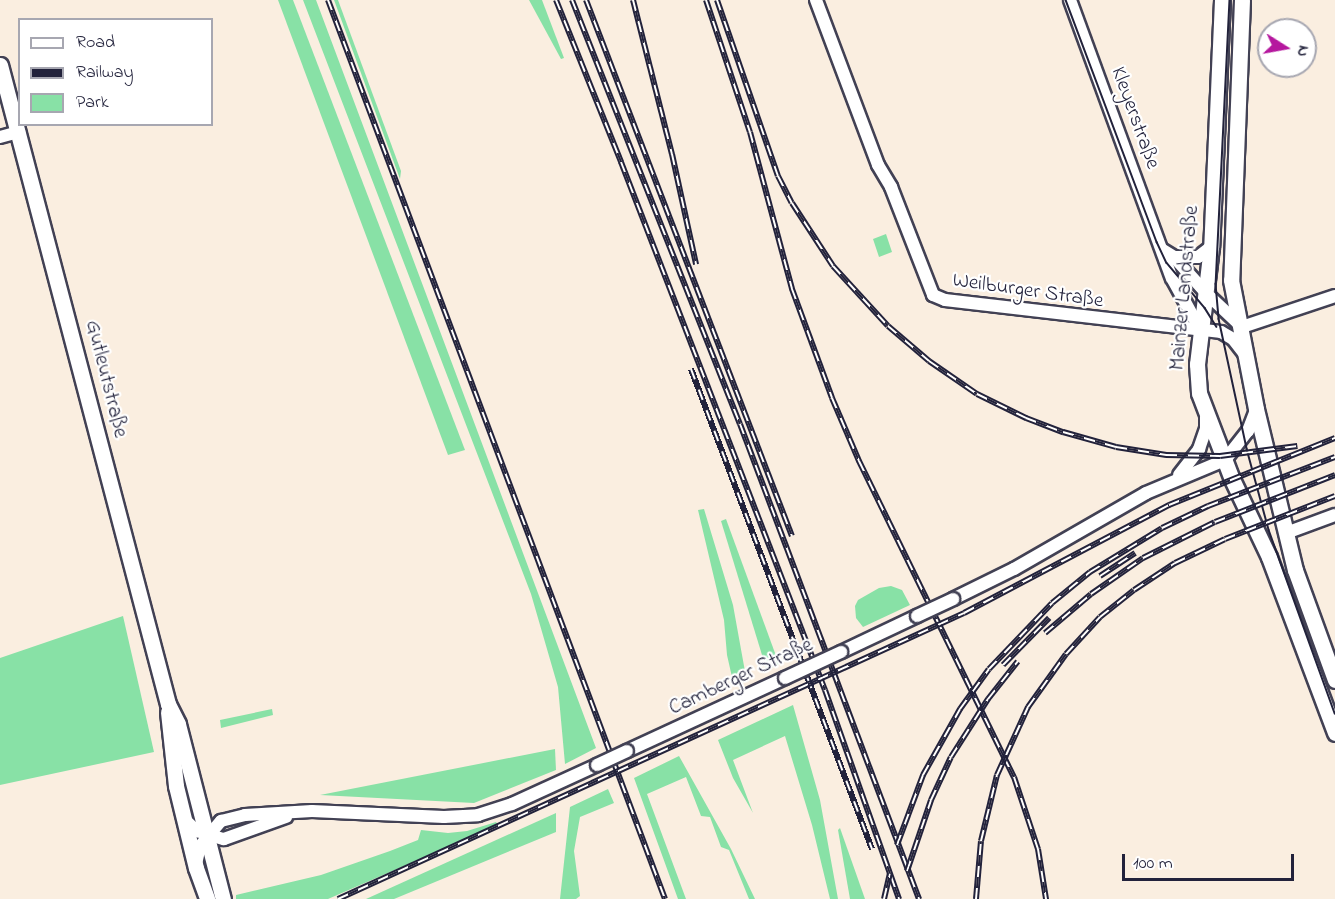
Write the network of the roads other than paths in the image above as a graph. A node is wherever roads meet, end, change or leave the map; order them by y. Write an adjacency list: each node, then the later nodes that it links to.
1 (816, 0): 14 (street, Weilburger Straße)
2 (1070, 0): 9 (street, Kleyerstraße)
3 (1222, 0): 8 (main road, Mainzer Landstraße)
4 (1242, 0): 13 (main road, Mainzer Landstraße)
5 (0, 65): 6 (main road, Gutleutstraße)
6 (19, 132): 7 (street); 23 (main road, Gutleutstraße)
7 (0, 137)
8 (1211, 247): 10 (street); 11 (main road, Mainzer Landstraße)
9 (1163, 250): 10 (street); 14 (street, Kleyerstraße)
10 (1174, 257): 11 (street)
11 (1207, 294): 13 (street); 14 (main road, Mainzer Landstraße)
12 (1335, 296): 13 (street)
13 (1242, 327): 15 (main road, Mainzer Landstraße)
14 (1201, 331): 15 (street, Weilburger Straße); 17 (main road, Mainzer Landstraße)
15 (1246, 356): 16 (main road, Mainzer Landstraße)
16 (1256, 409): 18 (street); 21 (main road, Mainzer Landstraße)
17 (1206, 416): 18 (main road, Mainzer Landstraße); 19 (street, Camberger Straße)
18 (1225, 460): 19 (street, Camberger Straße); 24 (main road, Mainzer Landstraße)
19 (1175, 479): 27 (street, Camberger Straße, bridge)
20 (1335, 515): 21 (street)
21 (1286, 533): 22 (main road, Mainzer Landstraße)
22 (1335, 680)
23 (168, 704): 25 (main road, Gutleutstraße); 26 (main road, Gutleutstraße)
24 (1335, 733)
25 (173, 767): 26 (main road); 29 (main road, Gutleutstraße)
26 (191, 772): 28 (main road, Gutleutstraße)
27 (298, 812): 30 (street, Camberger Straße); 32 (street, Camberger Straße)
28 (203, 816): 30 (street); 31 (main road, Gutleutstraße)
29 (183, 817): 31 (street); 34 (main road, Gutleutstraße)
30 (219, 821): 31 (street)
31 (208, 835): 32 (street); 33 (main road, Gutleutstraße); 34 (street)
32 (224, 839): 33 (street)
33 (212, 853): 36 (main road, Gutleutstraße)
34 (196, 866): 35 (main road, Gutleutstraße)
35 (207, 899)
36 (223, 899)

